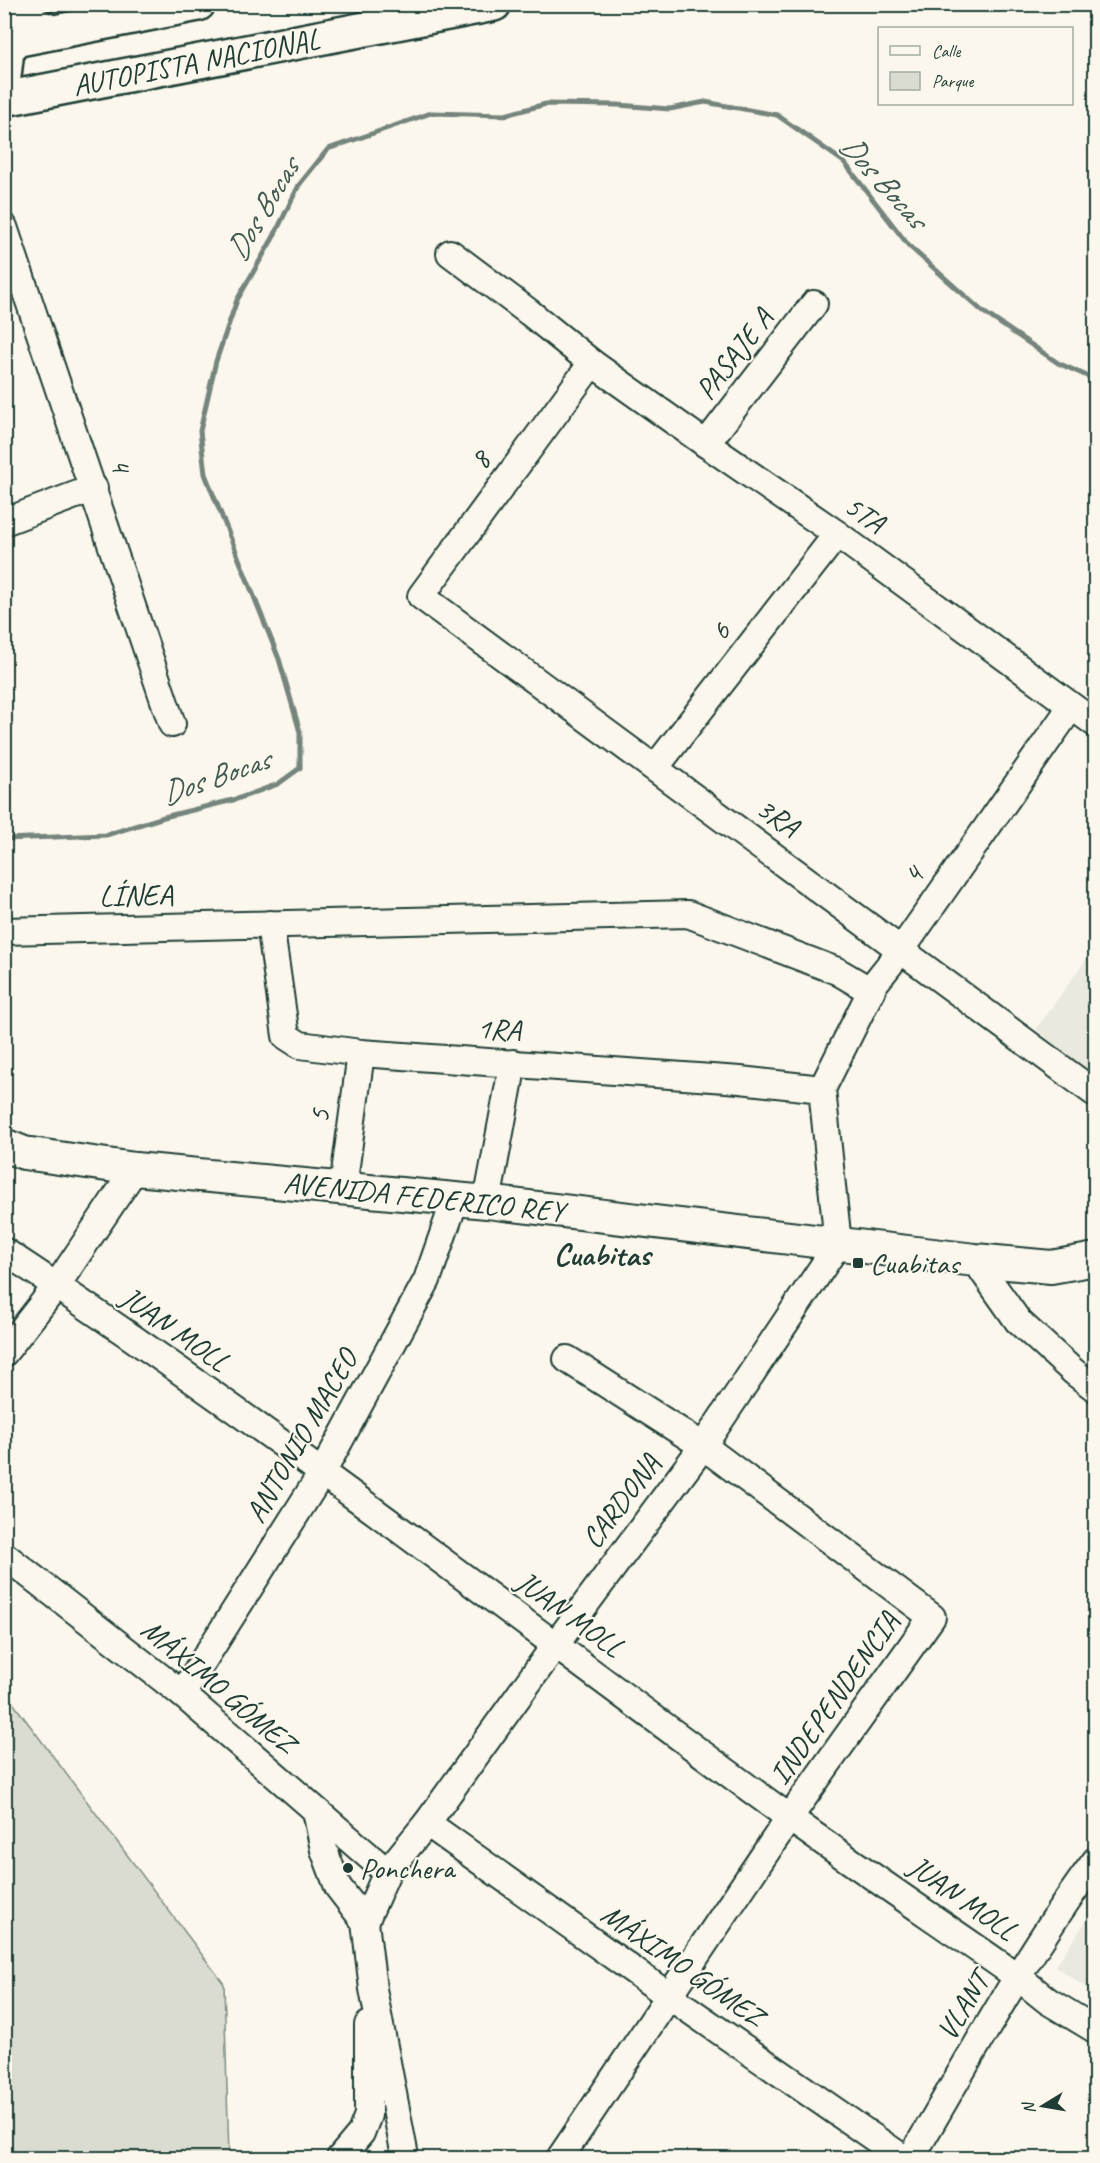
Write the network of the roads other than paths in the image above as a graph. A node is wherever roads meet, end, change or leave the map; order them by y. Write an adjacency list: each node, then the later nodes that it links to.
1 (198, 4): 3 (highway, AUTOPISTA NACIONAL)
2 (494, 4): 5 (highway, AUTOPISTA NACIONAL)
3 (5, 34): 4 (highway)
4 (4, 76)
5 (4, 99)
6 (4, 227): 11 (street, 4)
7 (450, 253): 9 (street, 5TA)
8 (814, 304): 10 (street, PASAJE A)
9 (592, 363): 10 (street, 5TA); 14 (street, 8)
10 (706, 444): 13 (street, 5TA)
11 (94, 488): 12 (street); 16 (street, 4)
12 (4, 522)
13 (837, 534): 15 (street, 5TA); 18 (street, 6)
14 (421, 596): 18 (street, 3RA)
15 (1071, 707): 17 (street, 5TA); 21 (street, 4)
16 (172, 724)
17 (1095, 724)
18 (655, 768): 21 (street, 3RA)
19 (270, 924): 20 (street, LÍNEA); 22 (street, LÍNEA); 23 (street, 1RA)
20 (4, 931)
21 (902, 949): 22 (street, 4); 26 (street, 3RA)
22 (872, 991): 25 (street, 4)
23 (361, 1053): 24 (street, 1RA); 29 (street, 5)
24 (513, 1063): 25 (street, 1RA); 31 (street)
25 (822, 1089): 32 (street)
26 (1095, 1094)
27 (4, 1145): 28 (main road, AVENIDA FEDERICO REY)
28 (135, 1169): 29 (main road, AVENIDA FEDERICO REY); 36 (street)
29 (343, 1188): 30 (main road, AVENIDA FEDERICO REY)
30 (455, 1200): 31 (main road, AVENIDA FEDERICO REY); 41 (street, ANTONIO MACEO)
31 (487, 1202): 32 (main road, AVENIDA FEDERICO REY)
32 (838, 1244): 35 (main road, AVENIDA FEDERICO REY); 40 (street, CARDONA)
33 (4, 1251): 36 (street, JUAN MOLL)
34 (1095, 1258): 35 (main road, AVENIDA FEDERICO REY)
35 (975, 1260): 39 (street)
36 (57, 1285): 37 (street); 41 (street, JUAN MOLL)
37 (4, 1353)
38 (567, 1359): 40 (street, INDEPENDENCIA)
39 (1095, 1389)
40 (703, 1446): 43 (street, CARDONA); 46 (street, INDEPENDENCIA)
41 (322, 1473): 43 (street, JUAN MOLL); 44 (street, ANTONIO MACEO)
42 (4, 1555): 44 (street, MÁXIMO GÓMEZ)
43 (555, 1644): 46 (street, JUAN MOLL); 47 (street, CARDONA)
44 (182, 1695): 45 (street, MÁXIMO GÓMEZ)
45 (316, 1811): 49 (street, MÁXIMO GÓMEZ); 50 (street)
46 (789, 1818): 51 (street, JUAN MOLL); 53 (street, INDEPENDENCIA)
47 (427, 1823): 49 (street, CARDONA); 53 (street, MÁXIMO GÓMEZ)
48 (1095, 1860): 51 (street, VLANT)
49 (387, 1872): 50 (street, CARDONA)
50 (365, 1922): 52 (street)
51 (1018, 1977): 54 (street, JUAN MOLL); 59 (street, VLANT)
52 (373, 1989): 55 (street); 56 (street)
53 (669, 1995): 57 (street, INDEPENDENCIA); 58 (street, MÁXIMO GÓMEZ)
54 (1095, 2030)
55 (340, 2158)
56 (403, 2158)
57 (560, 2158)
58 (903, 2158)
59 (911, 2158)

